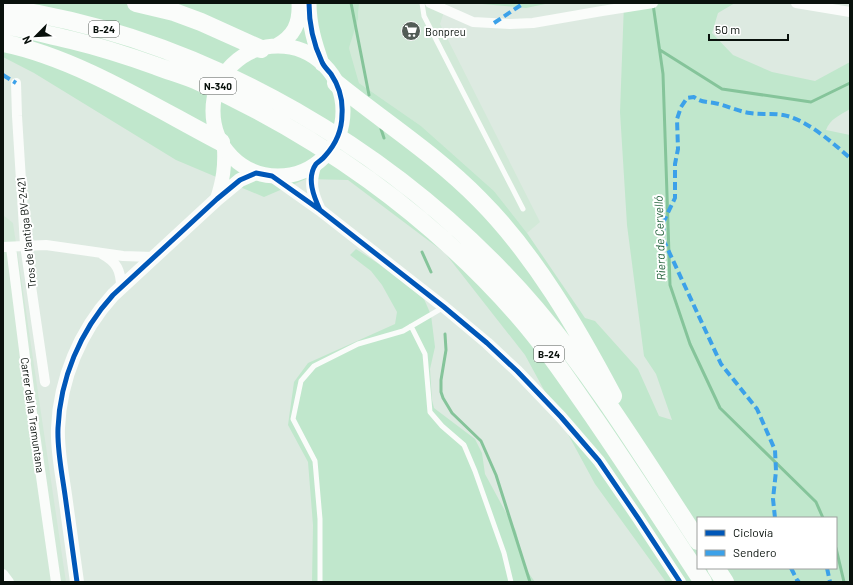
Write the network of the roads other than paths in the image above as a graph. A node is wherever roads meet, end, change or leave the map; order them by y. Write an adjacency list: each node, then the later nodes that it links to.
1 (136, 3): 12 (highway)
2 (299, 3): 12 (main road, N-340)
3 (309, 3): 13 (main road, N-340)
4 (422, 3): 23 (lane)
5 (430, 3): 6 (street)
6 (653, 3)
7 (796, 3): 9 (street)
8 (3, 8): 14 (highway, B-24)
9 (850, 12)
10 (3, 25): 14 (highway, B-24)
11 (3, 43): 17 (highway)
12 (269, 47): 13 (main road, N-340); 17 (main road, N-340)
13 (322, 64): 16 (main road, N-340)
14 (198, 72): 18 (highway, B-24)
15 (16, 83): 25 (street, Tros de l'antiga BV-2421)
16 (336, 83): 19 (main road, N-340); 33 (highway)
17 (222, 145): 20 (main road, N-340); 22 (main road)
18 (356, 159): 33 (highway, B-24); 43 (highway, B-24)
19 (316, 164): 21 (main road, N-340); 24 (street)
20 (256, 172): 21 (main road, N-340); 22 (main road)
21 (272, 176): 24 (street, N-340)
22 (217, 199): 28 (main road)
23 (523, 209)
24 (320, 210): 30 (street, N-340)
25 (25, 245): 26 (street); 27 (street); 32 (street, Tros de l'antiga BV-2421)
26 (7, 247): 38 (street, Carrer del la Tramuntana)
27 (97, 252): 28 (street); 29 (street)
28 (153, 257): 29 (main road)
29 (121, 287): 39 (main road)
30 (444, 307): 31 (lane); 42 (street, N-340)
31 (411, 326): 40 (lane); 41 (lane)
32 (45, 382)
33 (654, 475): 34 (highway, B-24)
34 (697, 540)
35 (717, 569): 44 (highway)
36 (3, 574): 37 (street)
37 (9, 582)
38 (56, 582)
39 (77, 582)
40 (320, 582)
41 (511, 582)
42 (680, 582)
43 (703, 582)
44 (725, 582)

